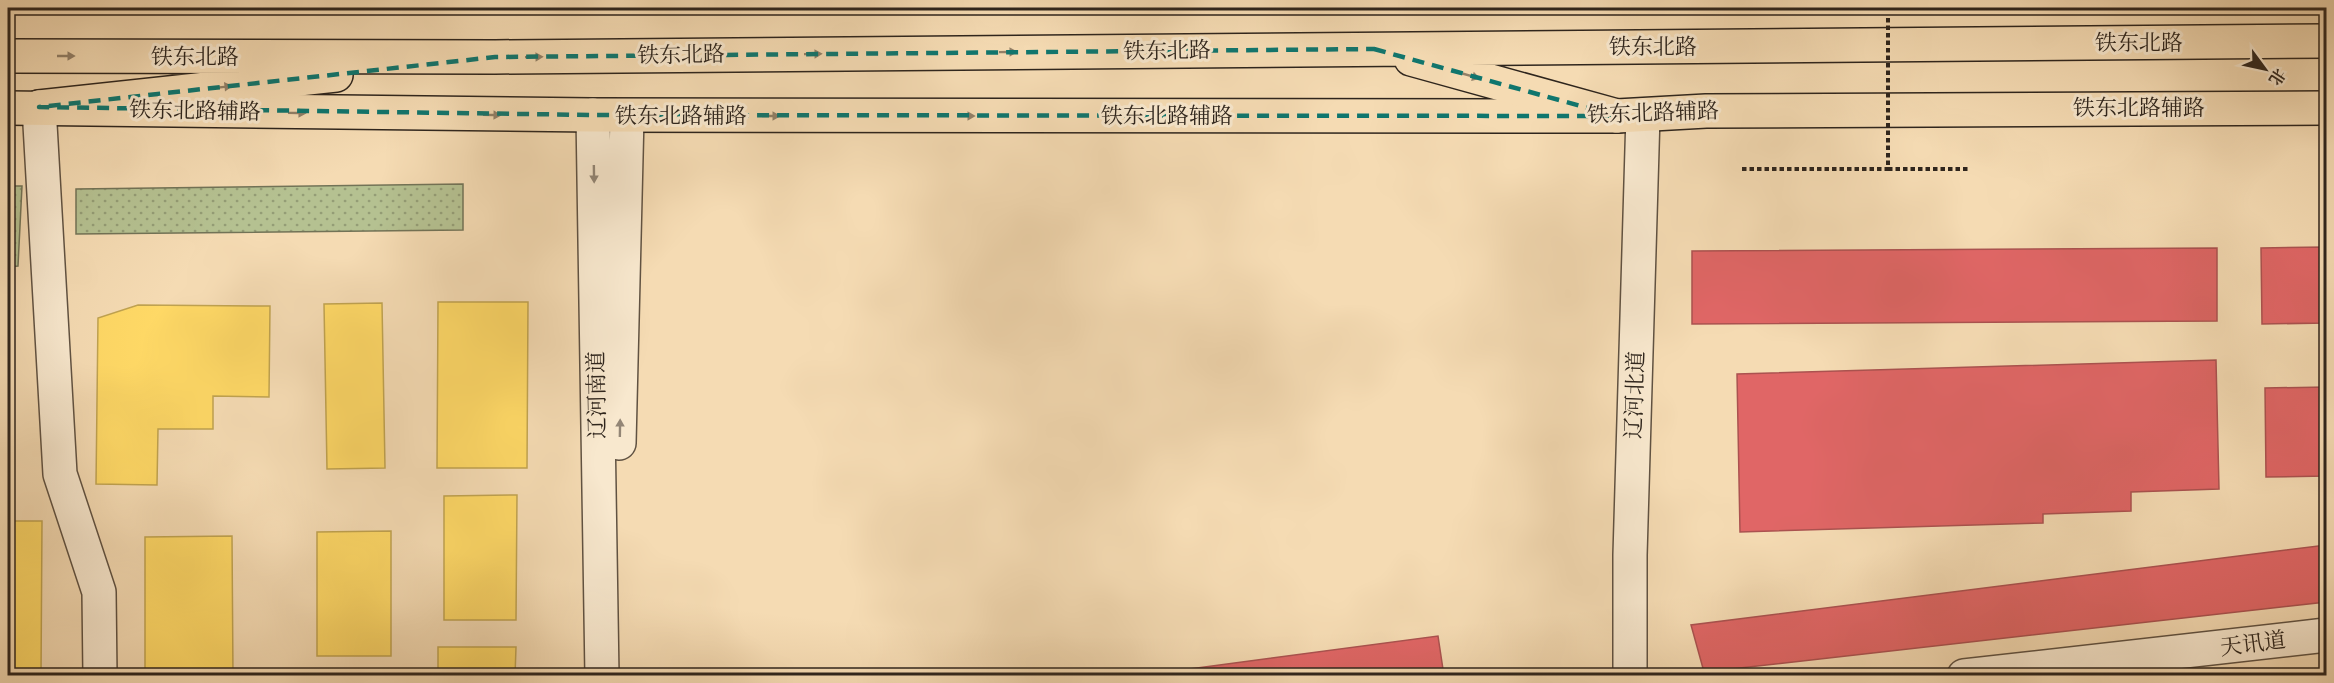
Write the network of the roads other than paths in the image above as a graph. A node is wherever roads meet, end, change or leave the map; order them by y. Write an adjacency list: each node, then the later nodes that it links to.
1 (2326, 41): 2 (main road, 铁东北路)
2 (1374, 49): 4 (main road, 铁东北路, one-way to 2); 9 (main road, one-way to 9)
3 (8, 56): 4 (main road, 铁东北路, one-way to 4)
4 (495, 57): 5 (main road, one-way to 4)
5 (23, 107): 7 (main road, 铁东北路辅路, one-way to 7); 12 (street)
6 (2326, 108): 9 (main road, 铁东北路辅路)
7 (593, 116): 8 (main road, 铁东北路辅路); 13 (street, 辽河南道, one-way to 13)
8 (627, 116): 9 (main road, 铁东北路辅路, one-way to 9); 14 (street, 辽河南道, one-way to 8)
9 (1630, 116): 15 (street, 辽河北道); 16 (street, 辽河北道)
10 (2326, 635): 11 (street, 天讯道)
11 (2168, 665): 17 (street, 天讯道)
12 (100, 675)
13 (602, 675)
14 (618, 675)
15 (1617, 675)
16 (1630, 675)
17 (1964, 675)

